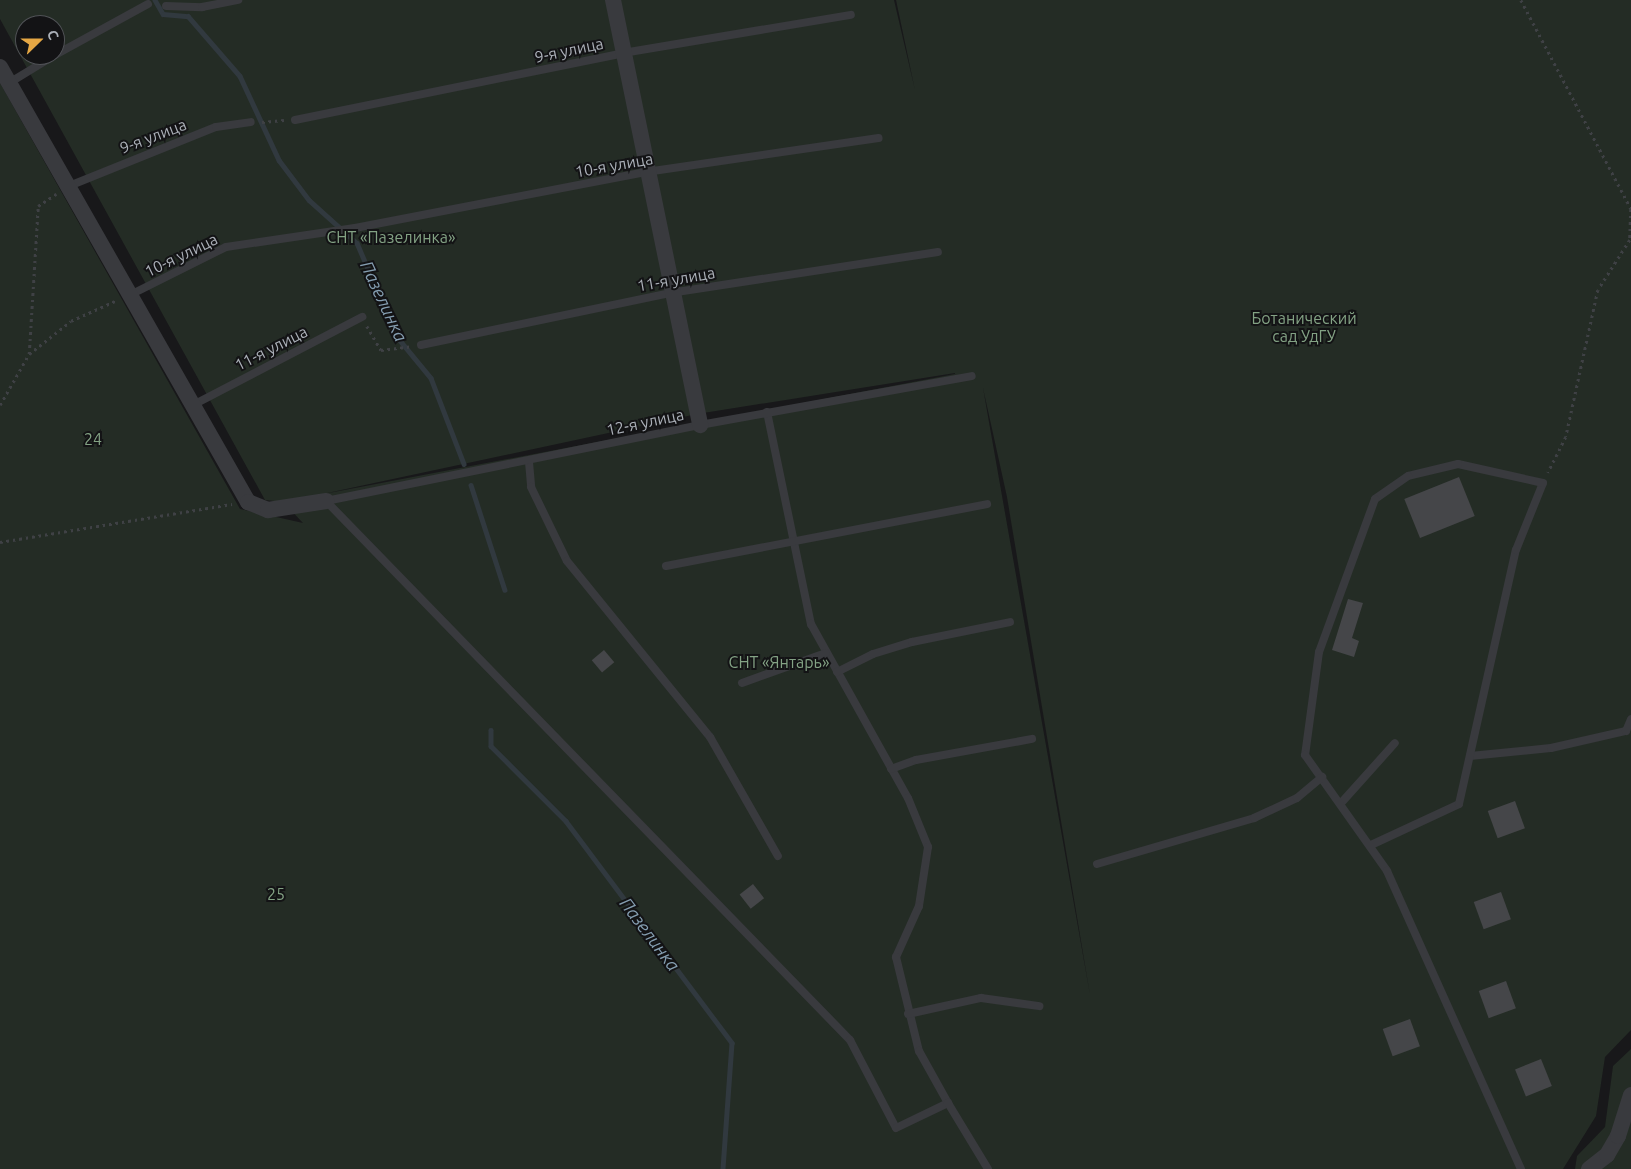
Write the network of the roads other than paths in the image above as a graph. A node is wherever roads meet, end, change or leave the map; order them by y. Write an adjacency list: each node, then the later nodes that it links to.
1 (238, 0): 4 (lane)
2 (613, 0): 7 (street)
3 (148, 4): 6 (lane)
4 (166, 6)
5 (851, 15): 7 (lane, 9-я улица)
6 (65, 50)
7 (623, 53): 11 (lane, 9-я улица); 14 (street)
8 (39, 65): 10 (lane)
9 (0, 67): 10 (street)
10 (9, 83): 15 (street)
11 (294, 120)
12 (251, 122): 15 (lane, 9-я улица)
13 (879, 138): 14 (lane, 10-я улица)
14 (646, 172): 17 (street); 18 (lane, 10-я улица)
15 (69, 186): 18 (street)
16 (938, 252): 17 (lane, 11-я улица)
17 (670, 293): 20 (lane, 11-я улица); 24 (street)
18 (130, 295): 22 (street)
19 (362, 317): 22 (lane, 11-я улица)
20 (421, 345)
21 (972, 376): 23 (lane, 12-я улица)
22 (193, 405): 26 (street)
23 (767, 412): 24 (lane, 12-я улица); 28 (lane)
24 (700, 425): 25 (lane, 12-я улица)
25 (529, 462): 26 (lane, 12-я улица); 42 (lane)
26 (326, 501): 47 (lane)
27 (987, 504): 28 (lane)
28 (795, 539): 29 (lane); 31 (lane)
29 (666, 566)
30 (1010, 622): 32 (lane)
31 (826, 654): 32 (lane); 33 (lane)
32 (837, 672): 38 (lane)
33 (742, 683)
34 (1631, 719): 37 (lane)
35 (1032, 739): 38 (lane)
36 (1395, 743): 40 (lane)
37 (1470, 756): 39 (lane); 41 (lane)
38 (891, 769): 45 (lane)
39 (1322, 777): 40 (lane); 43 (lane)
40 (1342, 802): 41 (lane)
41 (1371, 845): 49 (lane)
42 (778, 856)
43 (1097, 864)
44 (1039, 1006): 45 (lane)
45 (908, 1014): 47 (lane)
46 (1631, 1095): 50 (street)
47 (948, 1103): 48 (lane)
48 (988, 1169)
49 (1520, 1169)
50 (1589, 1169)

